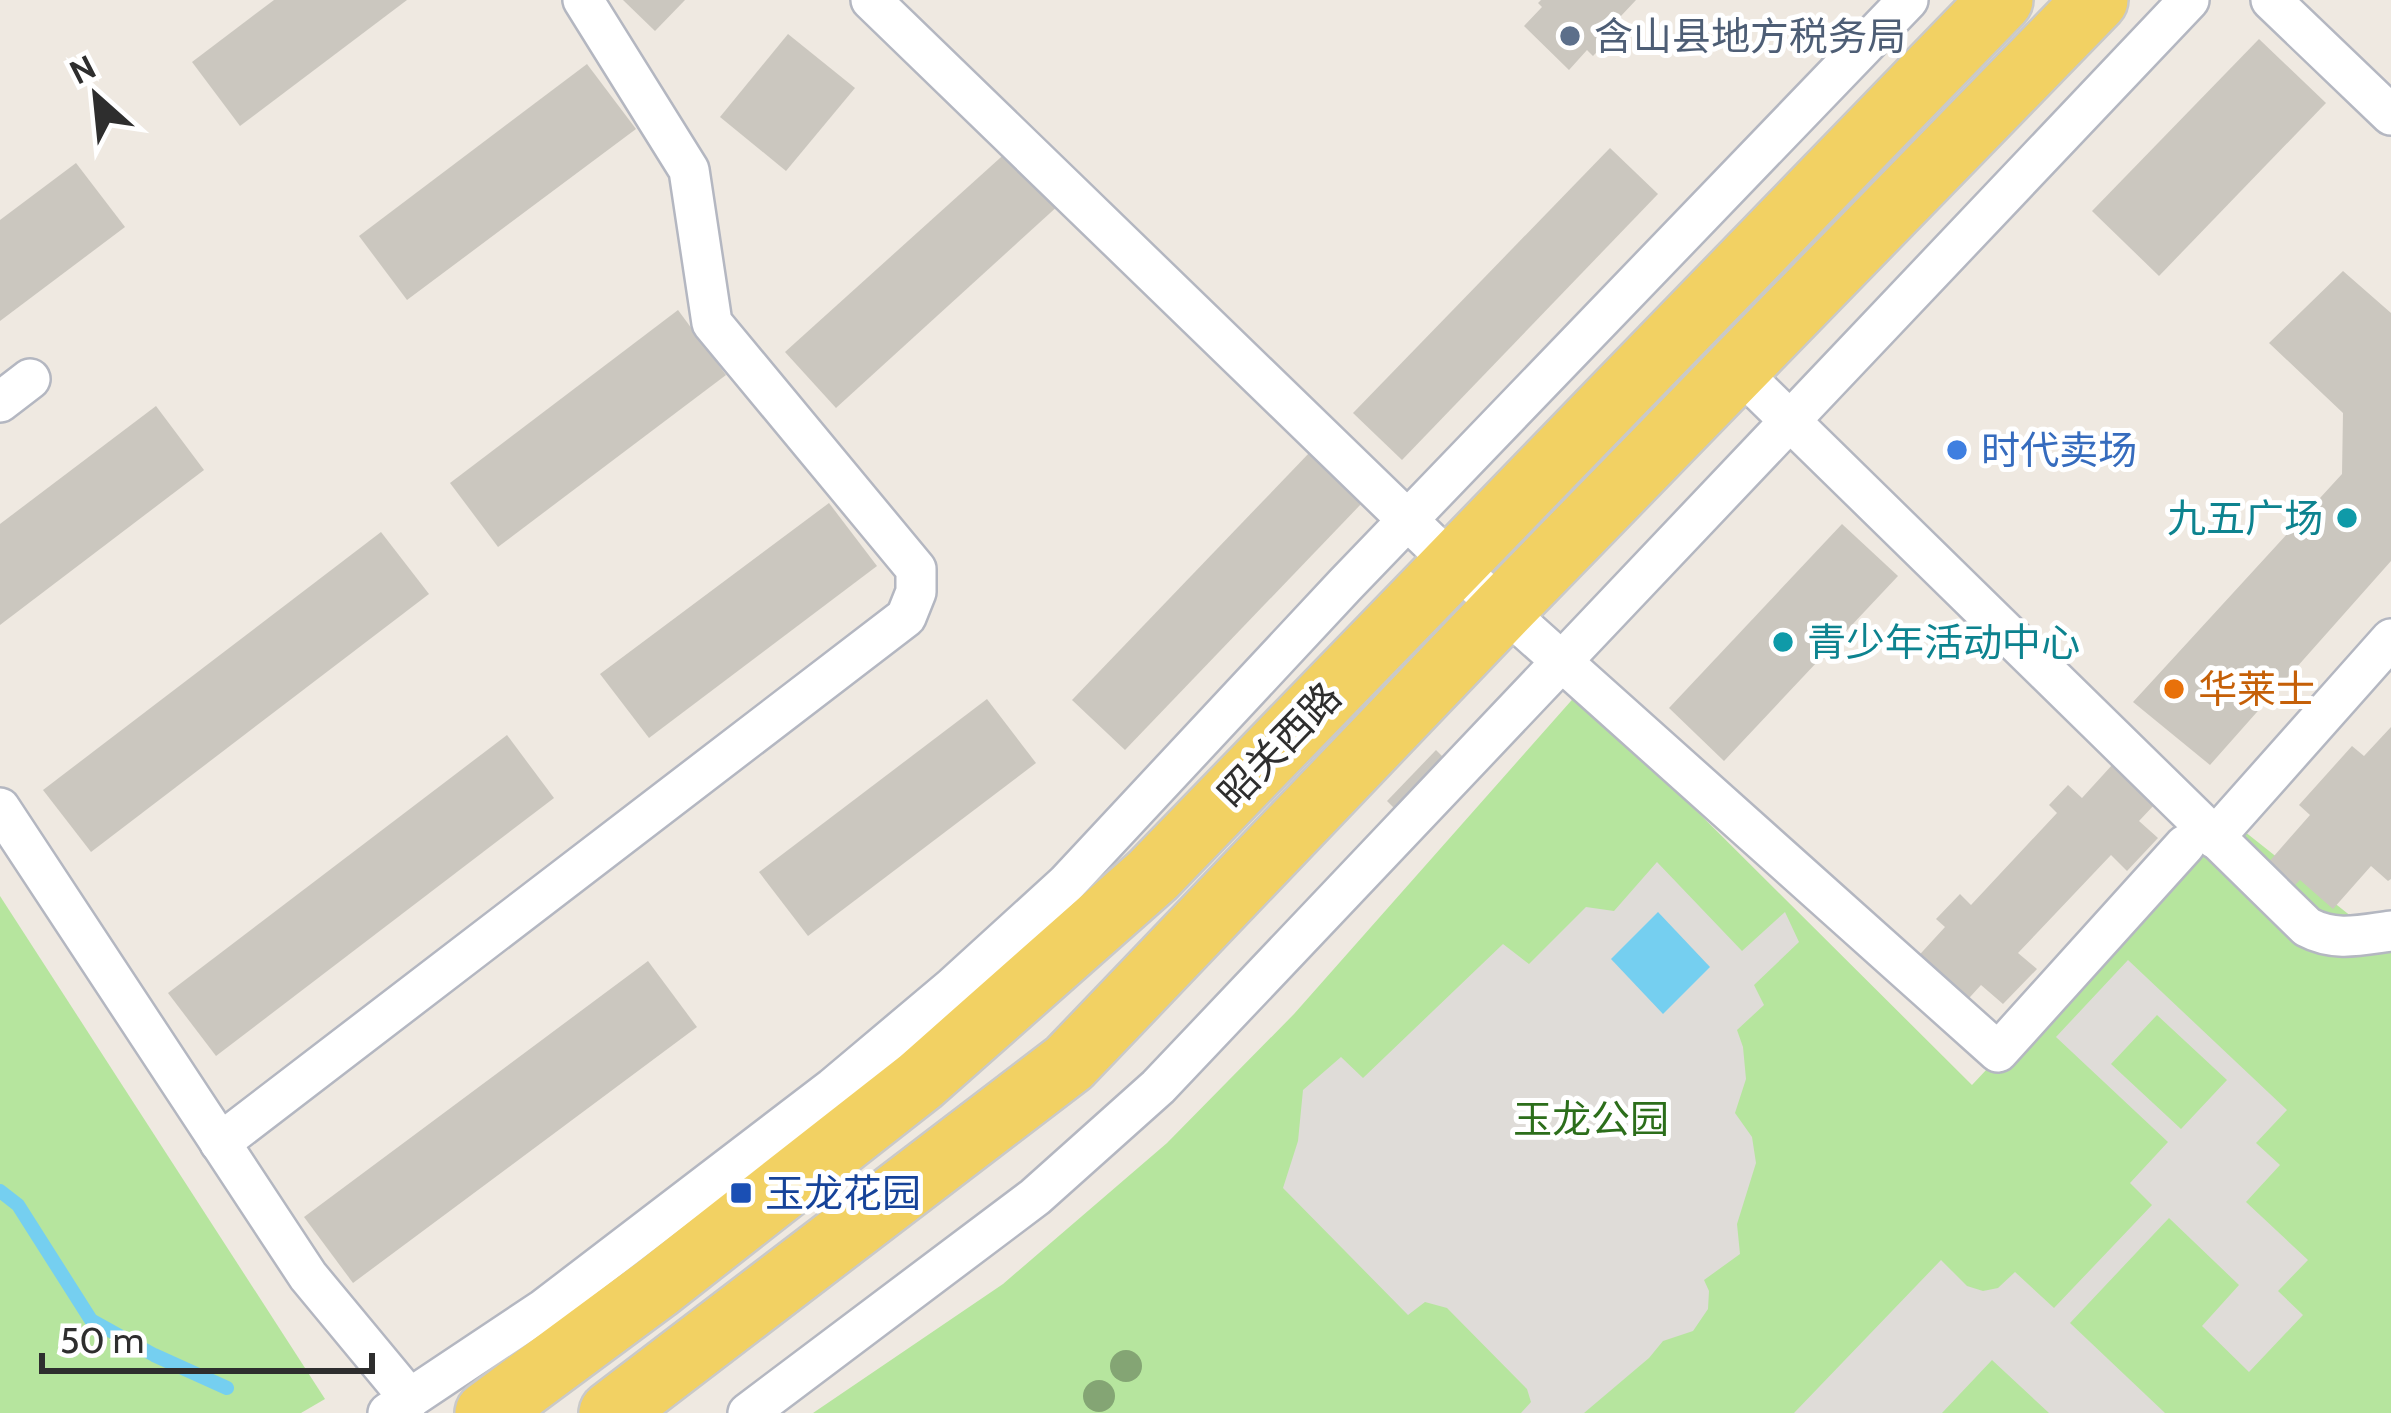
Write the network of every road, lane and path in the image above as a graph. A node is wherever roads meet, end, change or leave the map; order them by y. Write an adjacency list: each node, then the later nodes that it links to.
1 (584, 0): 19 (street)
2 (871, 0): 11 (street)
3 (1908, 0): 11 (street)
4 (2001, 0): 12 (main road, 昭关西路)
5 (2096, 0): 9 (main road, 昭关西路)
6 (2189, 0): 10 (street)
7 (2271, 0): 8 (street)
8 (2391, 115)
9 (1737, 369): 10 (street); 13 (main road, 昭关西路)
10 (1790, 421): 15 (street); 17 (street)
11 (1408, 520): 12 (street); 20 (street)
12 (1454, 565): 13 (street); 20 (main road, 昭关西路)
13 (1503, 609): 15 (street); 22 (main road, 昭关西路)
14 (2391, 639): 17 (street)
15 (1561, 662): 17 (street); 23 (street)
16 (0, 808): 19 (street)
17 (2199, 841): 18 (street)
18 (2391, 931)
19 (220, 1143): 21 (street)
20 (502, 1380): 21 (street)
21 (399, 1406)
22 (611, 1413)
23 (748, 1413)

